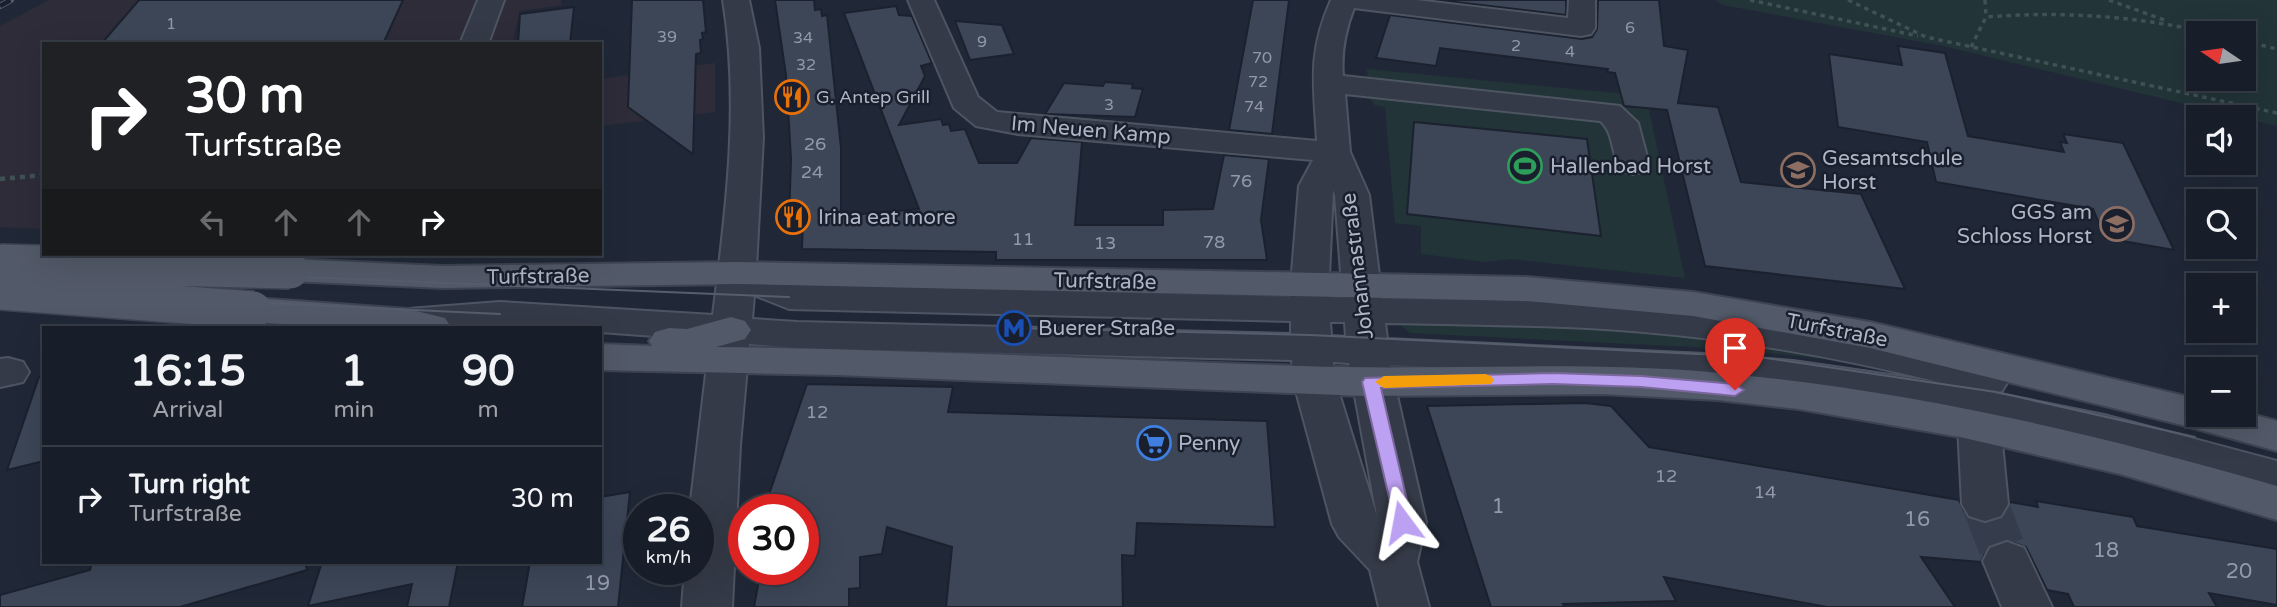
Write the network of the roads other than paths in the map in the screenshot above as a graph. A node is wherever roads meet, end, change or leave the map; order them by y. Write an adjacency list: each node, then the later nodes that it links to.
1 (491, 0): 6 (street)
2 (736, 0): 11 (street)
3 (921, 0): 8 (street, Im Neuen Kamp)
4 (1347, 0): 5 (street); 7 (street, Johannastraße)
5 (1582, 0)
6 (475, 42)
7 (1329, 83): 8 (street, Johannastraße); 9 (street)
8 (1334, 152): 13 (street, Johannastraße); 15 (street, Johannastraße)
9 (1633, 164)
10 (0, 263): 11 (main road, Turfstraße, bridge)
11 (737, 273): 15 (street); 17 (street)
12 (0, 291): 14 (main road, bridge)
13 (1362, 298): 15 (street); 19 (street, Johannastraße); 20 (main road, Turfstraße); 24 (street)
14 (420, 324): 17 (street)
15 (1310, 330): 17 (main road); 19 (main road); 29 (street)
16 (602, 337): 17 (main road)
17 (728, 345): 18 (main road); 30 (street)
18 (602, 357)
19 (1369, 367): 21 (main road); 25 (street); 29 (street, Johannastraße)
20 (2186, 411)
21 (1980, 426): 26 (main road); 27 (street)
22 (2245, 427): 23 (main road, Turfstraße)
23 (2277, 436)
24 (2277, 461)
25 (2277, 477)
26 (2277, 503)
27 (1985, 504)
28 (2007, 561): 31 (street)
29 (1398, 584)
30 (707, 607)
31 (2027, 607)

